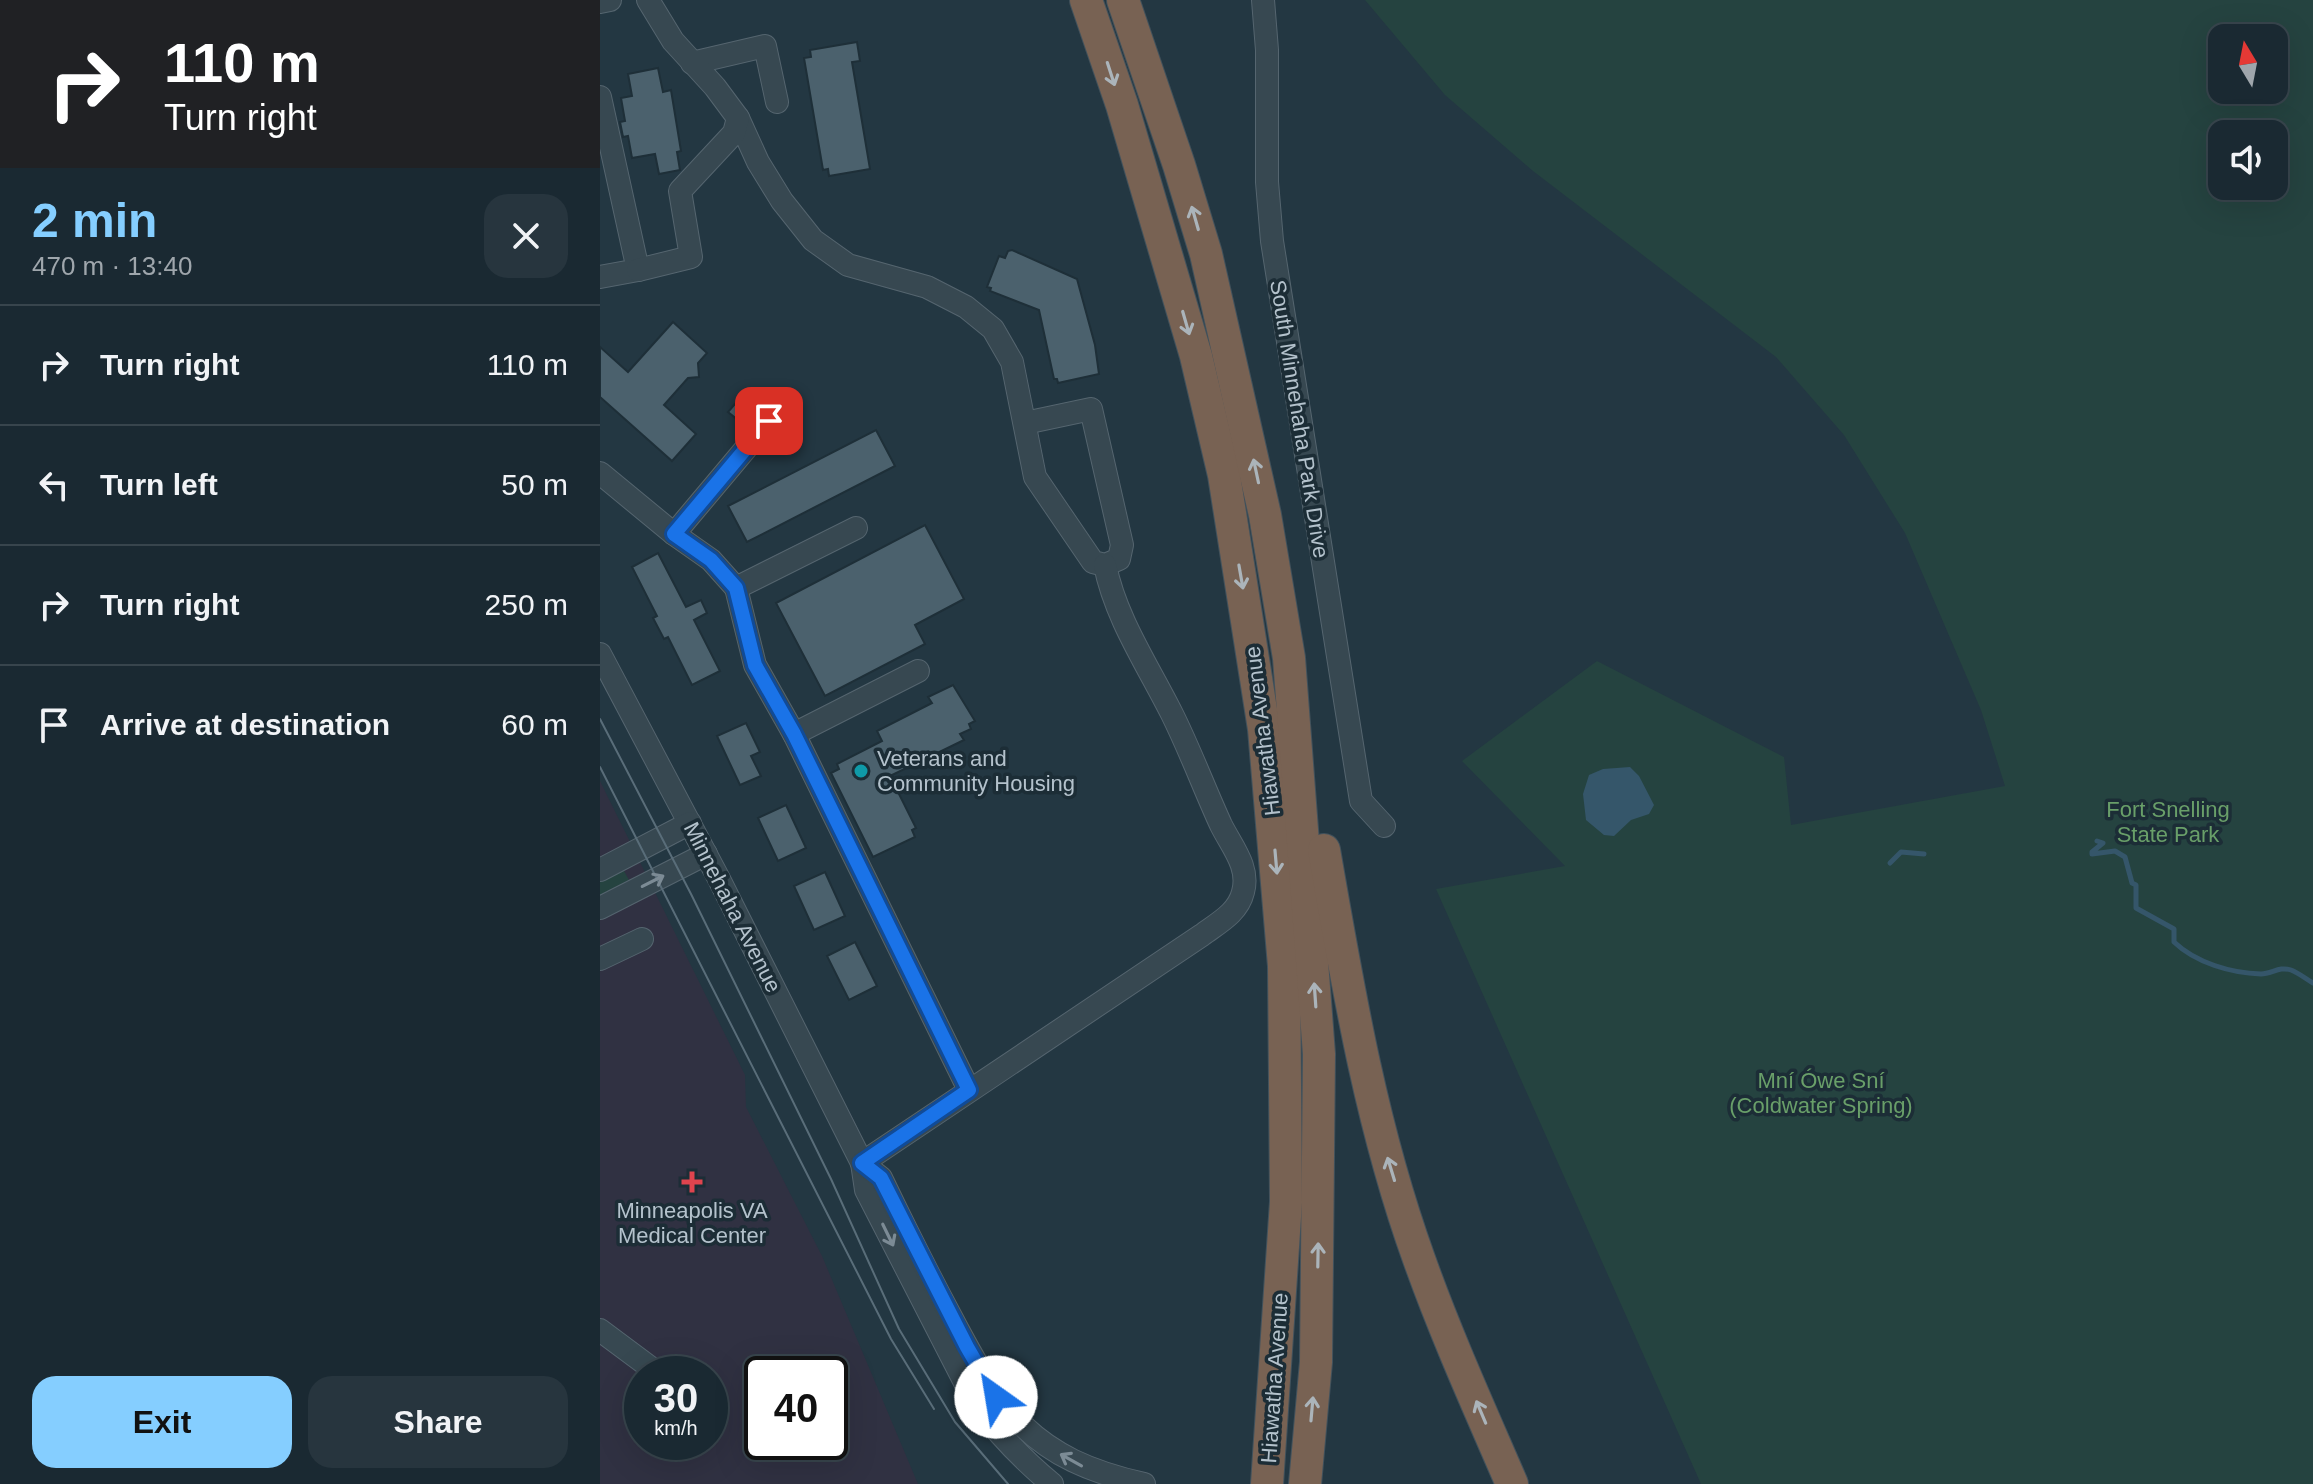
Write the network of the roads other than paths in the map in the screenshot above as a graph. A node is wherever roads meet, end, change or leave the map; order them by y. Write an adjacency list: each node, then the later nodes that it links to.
1 (610, 0): 6 (street)
2 (648, 0): 7 (street)
3 (1086, 0): 37 (highway, Hiawatha Avenue, one-way to 37)
4 (1123, 0): 21 (highway, Hiawatha Avenue, one-way to 4)
5 (1263, 0): 25 (street, South Minnehaha Park Drive)
6 (600, 2)
7 (692, 63): 9 (street); 10 (street)
8 (600, 99): 11 (street)
9 (777, 102)
10 (738, 118): 11 (street); 14 (street)
11 (638, 270): 12 (street)
12 (600, 277)
13 (769, 421): 17 (street)
14 (1025, 423): 18 (street); 18 (street)
15 (600, 473): 17 (street)
16 (856, 528): 19 (street)
17 (674, 534): 19 (street)
18 (1105, 565): 31 (street)
19 (736, 588): 23 (street)
20 (600, 654): 24 (street, Minnehaha Avenue)
21 (1289, 658): 38 (highway, Hiawatha Avenue, one-way to 21); 39 (highway, one-way to 21)
22 (918, 671): 23 (street)
23 (794, 734): 31 (street)
24 (690, 823): 26 (street, Minnehaha Avenue); 27 (street)
25 (1384, 826)
26 (706, 854): 28 (street, one-way to 26); 32 (street, Minnehaha Avenue)
27 (600, 870)
28 (600, 908)
29 (642, 939): 30 (street)
30 (600, 959)
31 (969, 1090): 32 (street)
32 (862, 1163): 35 (street, Minnehaha Avenue, one-way to 35); 36 (street, Minnehaha Avenue, one-way to 32)
33 (600, 1330): 34 (street)
34 (635, 1356)
35 (1052, 1484)
36 (1144, 1484)
37 (1267, 1484)
38 (1305, 1484)
39 (1512, 1484)

